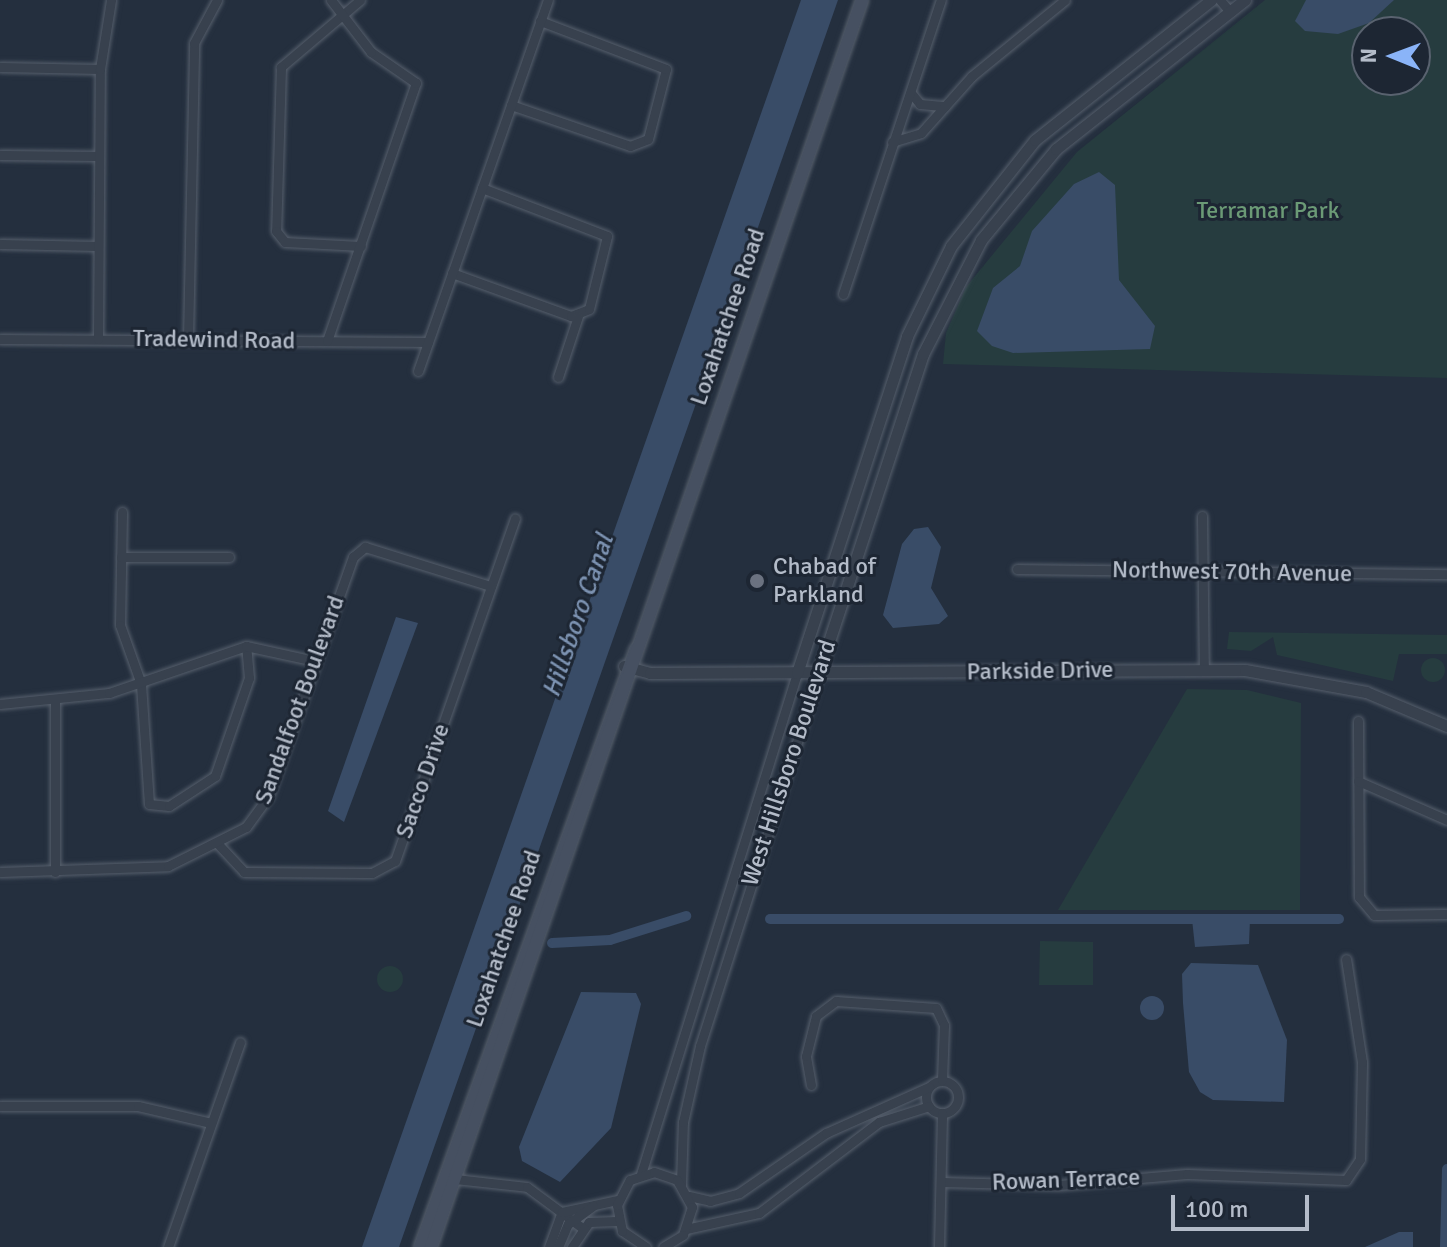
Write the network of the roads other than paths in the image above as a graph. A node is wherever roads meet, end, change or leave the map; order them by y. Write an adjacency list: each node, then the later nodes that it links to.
1 (111, 0): 16 (street)
2 (217, 0): 32 (street)
3 (331, 0): 13 (street)
4 (360, 0): 13 (street)
5 (548, 0): 14 (street)
6 (862, 0): 48 (main road, Loxahatchee Road)
7 (941, 0): 17 (street)
8 (1065, 0): 19 (street)
9 (1211, 0): 51 (street, West Hillsboro Boulevard)
10 (1220, 0): 12 (street)
11 (1242, 1): 12 (street, West Hillsboro Boulevard)
12 (1230, 12): 50 (street, West Hillsboro Boulevard)
13 (342, 14): 26 (street); 26 (street)
14 (540, 21): 18 (street); 18 (street)
15 (0, 67): 16 (street)
16 (100, 69): 22 (street)
17 (911, 93): 19 (street); 20 (street)
18 (511, 105): 23 (street)
19 (945, 106): 20 (street)
20 (892, 142): 28 (street)
21 (0, 155): 22 (street)
22 (99, 156): 25 (street)
23 (482, 188): 27 (street); 29 (street)
24 (0, 244): 25 (street)
25 (98, 246): 31 (street)
26 (361, 246): 33 (street)
27 (452, 273): 29 (street); 34 (street)
28 (843, 294)
29 (578, 316): 36 (street)
30 (0, 339): 31 (street, Tradewind Road)
31 (98, 339): 32 (street, Tradewind Road)
32 (188, 339): 33 (street, Tradewind Road)
33 (327, 341): 34 (street, Tradewind Road)
34 (428, 342): 35 (street)
35 (418, 371)
36 (558, 377)
37 (122, 512): 40 (street)
38 (1202, 516): 43 (street)
39 (515, 518): 45 (street, Sacco Drive)
40 (121, 557): 41 (street); 52 (street)
41 (229, 557)
42 (1017, 569): 43 (street, Northwest 70th Avenue)
43 (1202, 570): 44 (street, Northwest 70th Avenue); 49 (street)
44 (1447, 574)
45 (490, 586): 47 (street, Sandalfoot Boulevard); 59 (street, Sacco Drive)
46 (246, 646): 47 (street); 52 (street); 52 (street)
47 (315, 661): 59 (street, Sandalfoot Boulevard)
48 (629, 668): 51 (street, Parkside Drive); 73 (main road, Loxahatchee Road); 87 (main road, Loxahatchee Road)
49 (1204, 670): 50 (street, Parkside Drive); 56 (street, Parkside Drive)
50 (819, 672): 51 (street, Parkside Drive); 75 (street, West Hillsboro Boulevard)
51 (797, 673): 72 (street, West Hillsboro Boulevard)
52 (141, 684): 53 (street)
53 (55, 703): 54 (street); 61 (street)
54 (0, 704)
55 (1358, 721): 57 (street)
56 (1447, 726)
57 (1358, 781): 58 (street); 62 (street)
58 (1447, 820)
59 (218, 844): 61 (street, Sandalfoot Boulevard)
60 (0, 872): 61 (street, Sandalfoot Boulevard)
61 (55, 872)
62 (1447, 914)
63 (1346, 959): 74 (street, Rowan Terrace)
64 (240, 1042): 71 (street)
65 (942, 1080): 66 (street); 67 (street); 70 (street)
66 (811, 1085)
67 (929, 1087): 69 (street); 76 (street)
68 (0, 1106): 71 (street)
69 (929, 1106): 70 (street); 83 (street)
70 (942, 1113): 74 (street)
71 (211, 1123): 86 (street)
72 (641, 1174): 75 (street); 77 (street)
73 (455, 1179): 79 (street); 88 (main road, Loxahatchee Road)
74 (941, 1182): 94 (street)
75 (681, 1184): 76 (street)
76 (689, 1196): 83 (street)
77 (617, 1200): 78 (street); 81 (street)
78 (598, 1204): 79 (street); 80 (street)
79 (562, 1212): 80 (street); 89 (street)
80 (572, 1220): 82 (street); 90 (street)
81 (617, 1221): 82 (street); 84 (street)
82 (581, 1227): 91 (street)
83 (686, 1229): 85 (street)
84 (624, 1234): 92 (street); 93 (street)
85 (666, 1246)
86 (168, 1247)
87 (420, 1247)
88 (431, 1247)
89 (549, 1247)
90 (558, 1247)
91 (572, 1247)
92 (626, 1247)
93 (646, 1247)
94 (939, 1247)

